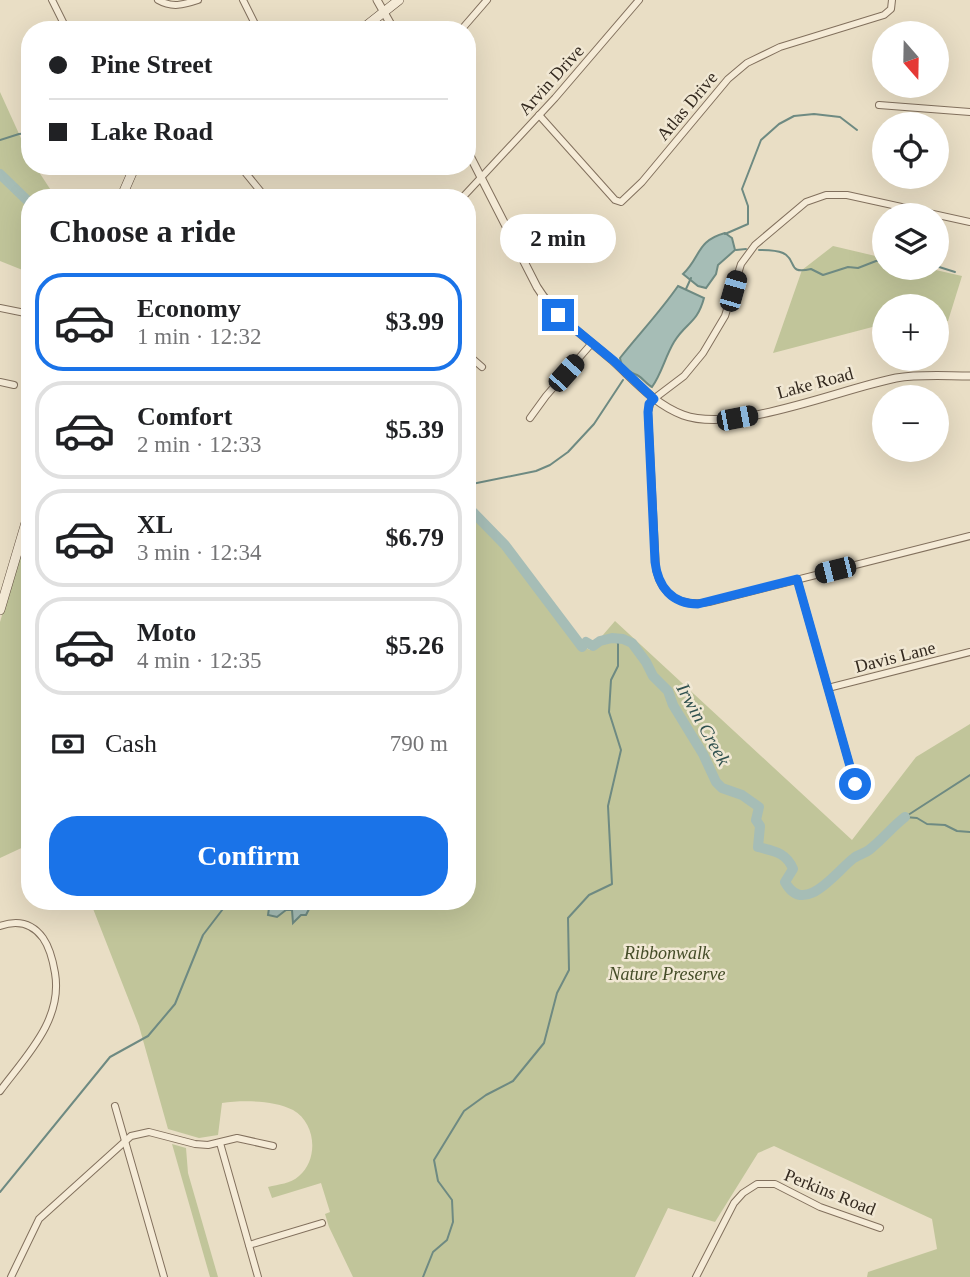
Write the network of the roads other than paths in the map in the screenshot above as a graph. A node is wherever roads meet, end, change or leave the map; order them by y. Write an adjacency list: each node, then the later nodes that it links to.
1 (52, 0): 11 (street)
2 (158, 0): 3 (street)
3 (198, 0)
4 (243, 0): 12 (street)
5 (377, 0): 10 (street)
6 (399, 0): 10 (main road)
7 (487, 0): 15 (street)
8 (639, 0): 18 (street, Arvin Drive)
9 (892, 0): 18 (street, Atlas Drive)
10 (384, 13): 13 (main road); 14 (street)
11 (62, 21)
12 (254, 21)
13 (373, 21)
14 (389, 21)
15 (469, 21)
16 (879, 105): 17 (street)
17 (970, 112)
18 (539, 115): 21 (street, Arvin Drive)
19 (476, 166): 21 (street, Lake Road)
20 (247, 175): 22 (street)
21 (482, 176): 23 (street, Arvin Drive); 27 (street, Lake Road)
22 (259, 189)
23 (470, 189)
24 (970, 222): 33 (street)
25 (0, 308): 26 (street)
26 (21, 312)
27 (592, 344): 33 (street, Lake Road); 34 (street)
28 (476, 362): 29 (street)
29 (482, 367)
30 (970, 376): 33 (street, Lake Road)
31 (0, 382): 32 (street)
32 (14, 385)
33 (654, 399): 37 (street)
34 (530, 418)
35 (970, 536): 37 (street)
36 (21, 539): 38 (main road)
37 (797, 579): 40 (street)
38 (0, 610)
39 (970, 652): 40 (street, Davis Lane)
40 (828, 688): 41 (street)
41 (855, 784)
42 (0, 926): 43 (street)
43 (0, 1091)
44 (115, 1106): 45 (street)
45 (125, 1140): 46 (street); 51 (street); 52 (street)
46 (220, 1143): 47 (street); 50 (street)
47 (273, 1146)
48 (880, 1228): 54 (street, Perkins Road)
49 (318, 1235): 50 (street)
50 (249, 1245): 53 (street)
51 (11, 1277)
52 (164, 1277)
53 (258, 1277)
54 (695, 1277)

